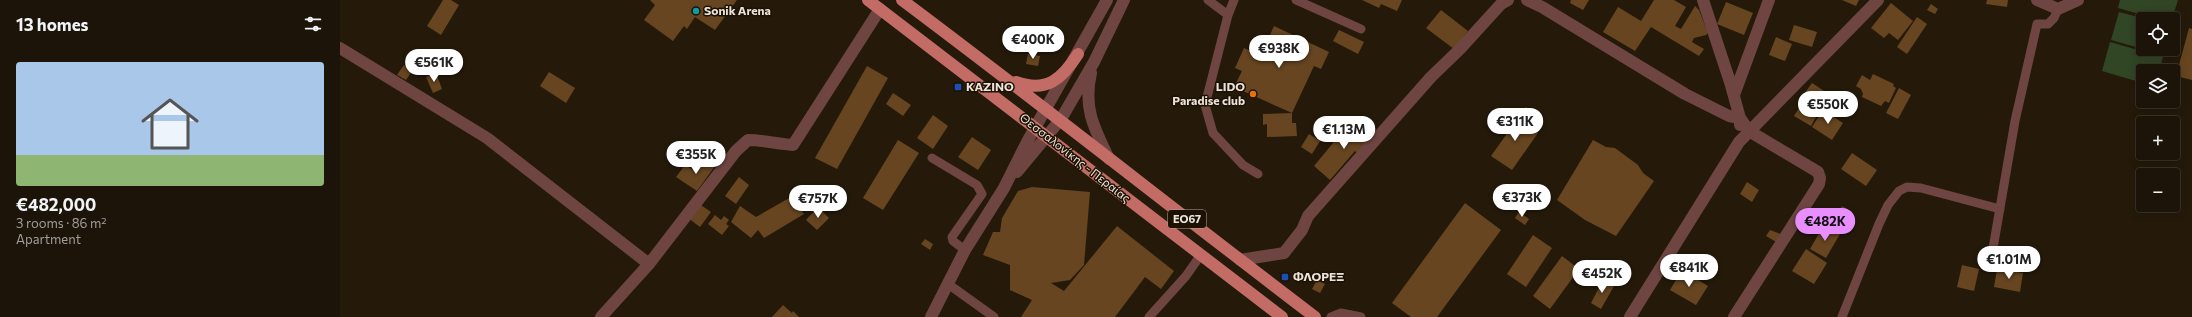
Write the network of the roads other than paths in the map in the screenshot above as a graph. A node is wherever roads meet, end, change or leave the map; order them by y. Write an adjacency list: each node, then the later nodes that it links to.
1 (868, 0): 15 (main road, Θεσσαλονίκης - Περαίας / ΕΟ67)
2 (902, 0): 22 (main road, Θεσσαλονίκης - Περαίας / ΕΟ67)
3 (1107, 0): 20 (street)
4 (1124, 0): 21 (street)
5 (1208, 0): 17 (lane)
6 (1234, 0): 17 (lane)
7 (1296, 0): 18 (lane)
8 (1508, 0): 38 (street)
9 (1527, 0): 25 (street)
10 (1703, 0): 23 (street)
11 (1769, 0): 23 (street)
12 (1878, 0): 28 (street)
13 (2037, 0): 16 (street)
14 (2078, 0): 16 (street)
15 (880, 9): 27 (main road, Θεσσαλονίκης - Περαίας / ΕΟ67); 40 (street)
16 (2058, 9): 35 (lane)
17 (1228, 15): 33 (lane)
18 (1361, 29)
19 (340, 48): 40 (street)
20 (1078, 54): 22 (main road); 24 (street)
21 (1094, 62): 26 (street); 32 (street)
22 (1009, 80): 24 (main road, Θεσσαλονίκης - Περαίας / ΕΟ67)
23 (1734, 95): 25 (street)
24 (1046, 108): 26 (main road, Θεσσαλονίκης - Περαίας / ΕΟ67); 27 (street)
25 (1740, 118): 28 (street); 30 (street)
26 (1061, 119): 29 (street); 32 (main road, Θεσσαλονίκης - Περαίας / ΕΟ67)
27 (1035, 127): 29 (main road, Θεσσαλονίκης - Περαίας / ΕΟ67); 34 (street)
28 (1749, 131): 30 (street); 51 (street)
29 (1047, 136): 34 (street); 37 (main road, Θεσσαλονίκης - Περαίας / ΕΟ67)
30 (1736, 146): 50 (street)
31 (932, 158): 36 (lane)
32 (1109, 159): 38 (main road, Θεσσαλονίκης - Περαίας / ΕΟ67)
33 (1258, 174)
34 (1004, 188): 36 (street)
35 (2000, 209): 39 (lane); 52 (lane)
36 (965, 250): 41 (street)
37 (1200, 256): 45 (lane); 46 (main road, Θεσσαλονίκης - Περαίας / ΕΟ67)
38 (1240, 260): 47 (main road, Θεσσαλονίκης - Περαίας / ΕΟ67)
39 (1991, 260)
40 (649, 264): 42 (street)
41 (948, 284): 43 (street); 44 (lane)
42 (601, 317)
43 (931, 317)
44 (994, 317)
45 (1149, 317)
46 (1282, 317)
47 (1315, 317)
48 (1331, 317): 49 (lane)
49 (1361, 317)
50 (1630, 317)
51 (1734, 317)
52 (1842, 317)

